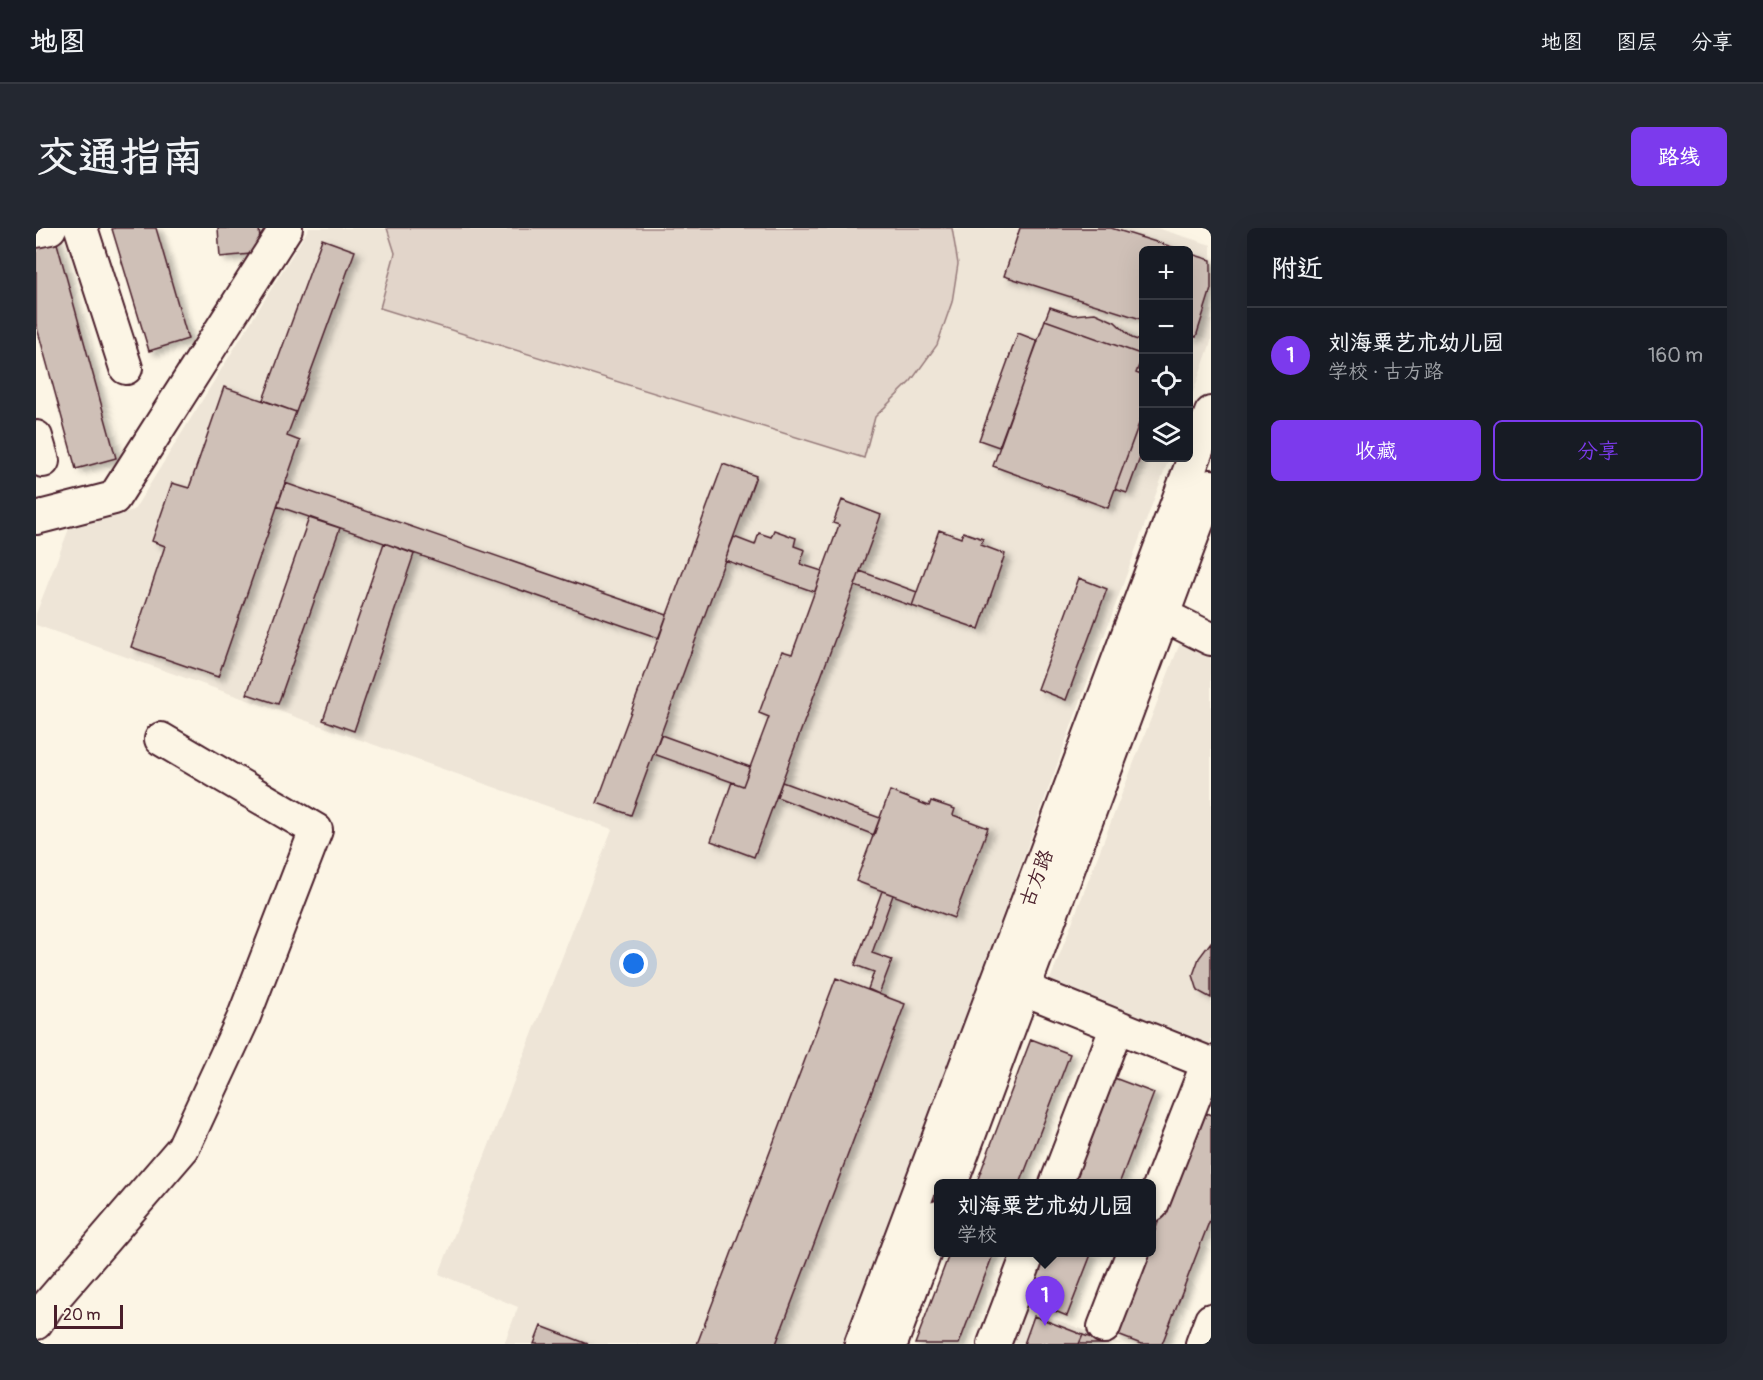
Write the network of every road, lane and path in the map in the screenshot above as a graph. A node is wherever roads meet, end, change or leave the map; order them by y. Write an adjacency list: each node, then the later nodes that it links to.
1 (50, 228): 4 (street)
2 (81, 228): 5 (street)
3 (286, 228): 8 (street)
4 (36, 231)
5 (126, 368)
6 (1211, 413): 24 (street, 古方路)
7 (1211, 486): 9 (street, 古方路)
8 (36, 518)
9 (1163, 615): 10 (street); 12 (street, 古方路)
10 (1211, 639)
11 (161, 739): 22 (street)
12 (1024, 989): 13 (street); 15 (street, 古方路)
13 (1117, 1026): 14 (street); 16 (street)
14 (1209, 1063): 17 (street)
15 (953, 1179)
16 (1058, 1179)
17 (1156, 1195)
18 (934, 1230): 25 (street)
19 (1027, 1257): 26 (street)
20 (1131, 1257): 23 (street)
21 (1211, 1320): 27 (street)
22 (36, 1323)
23 (1104, 1327)
24 (861, 1344)
25 (891, 1344)
26 (993, 1344)
27 (1202, 1344)

